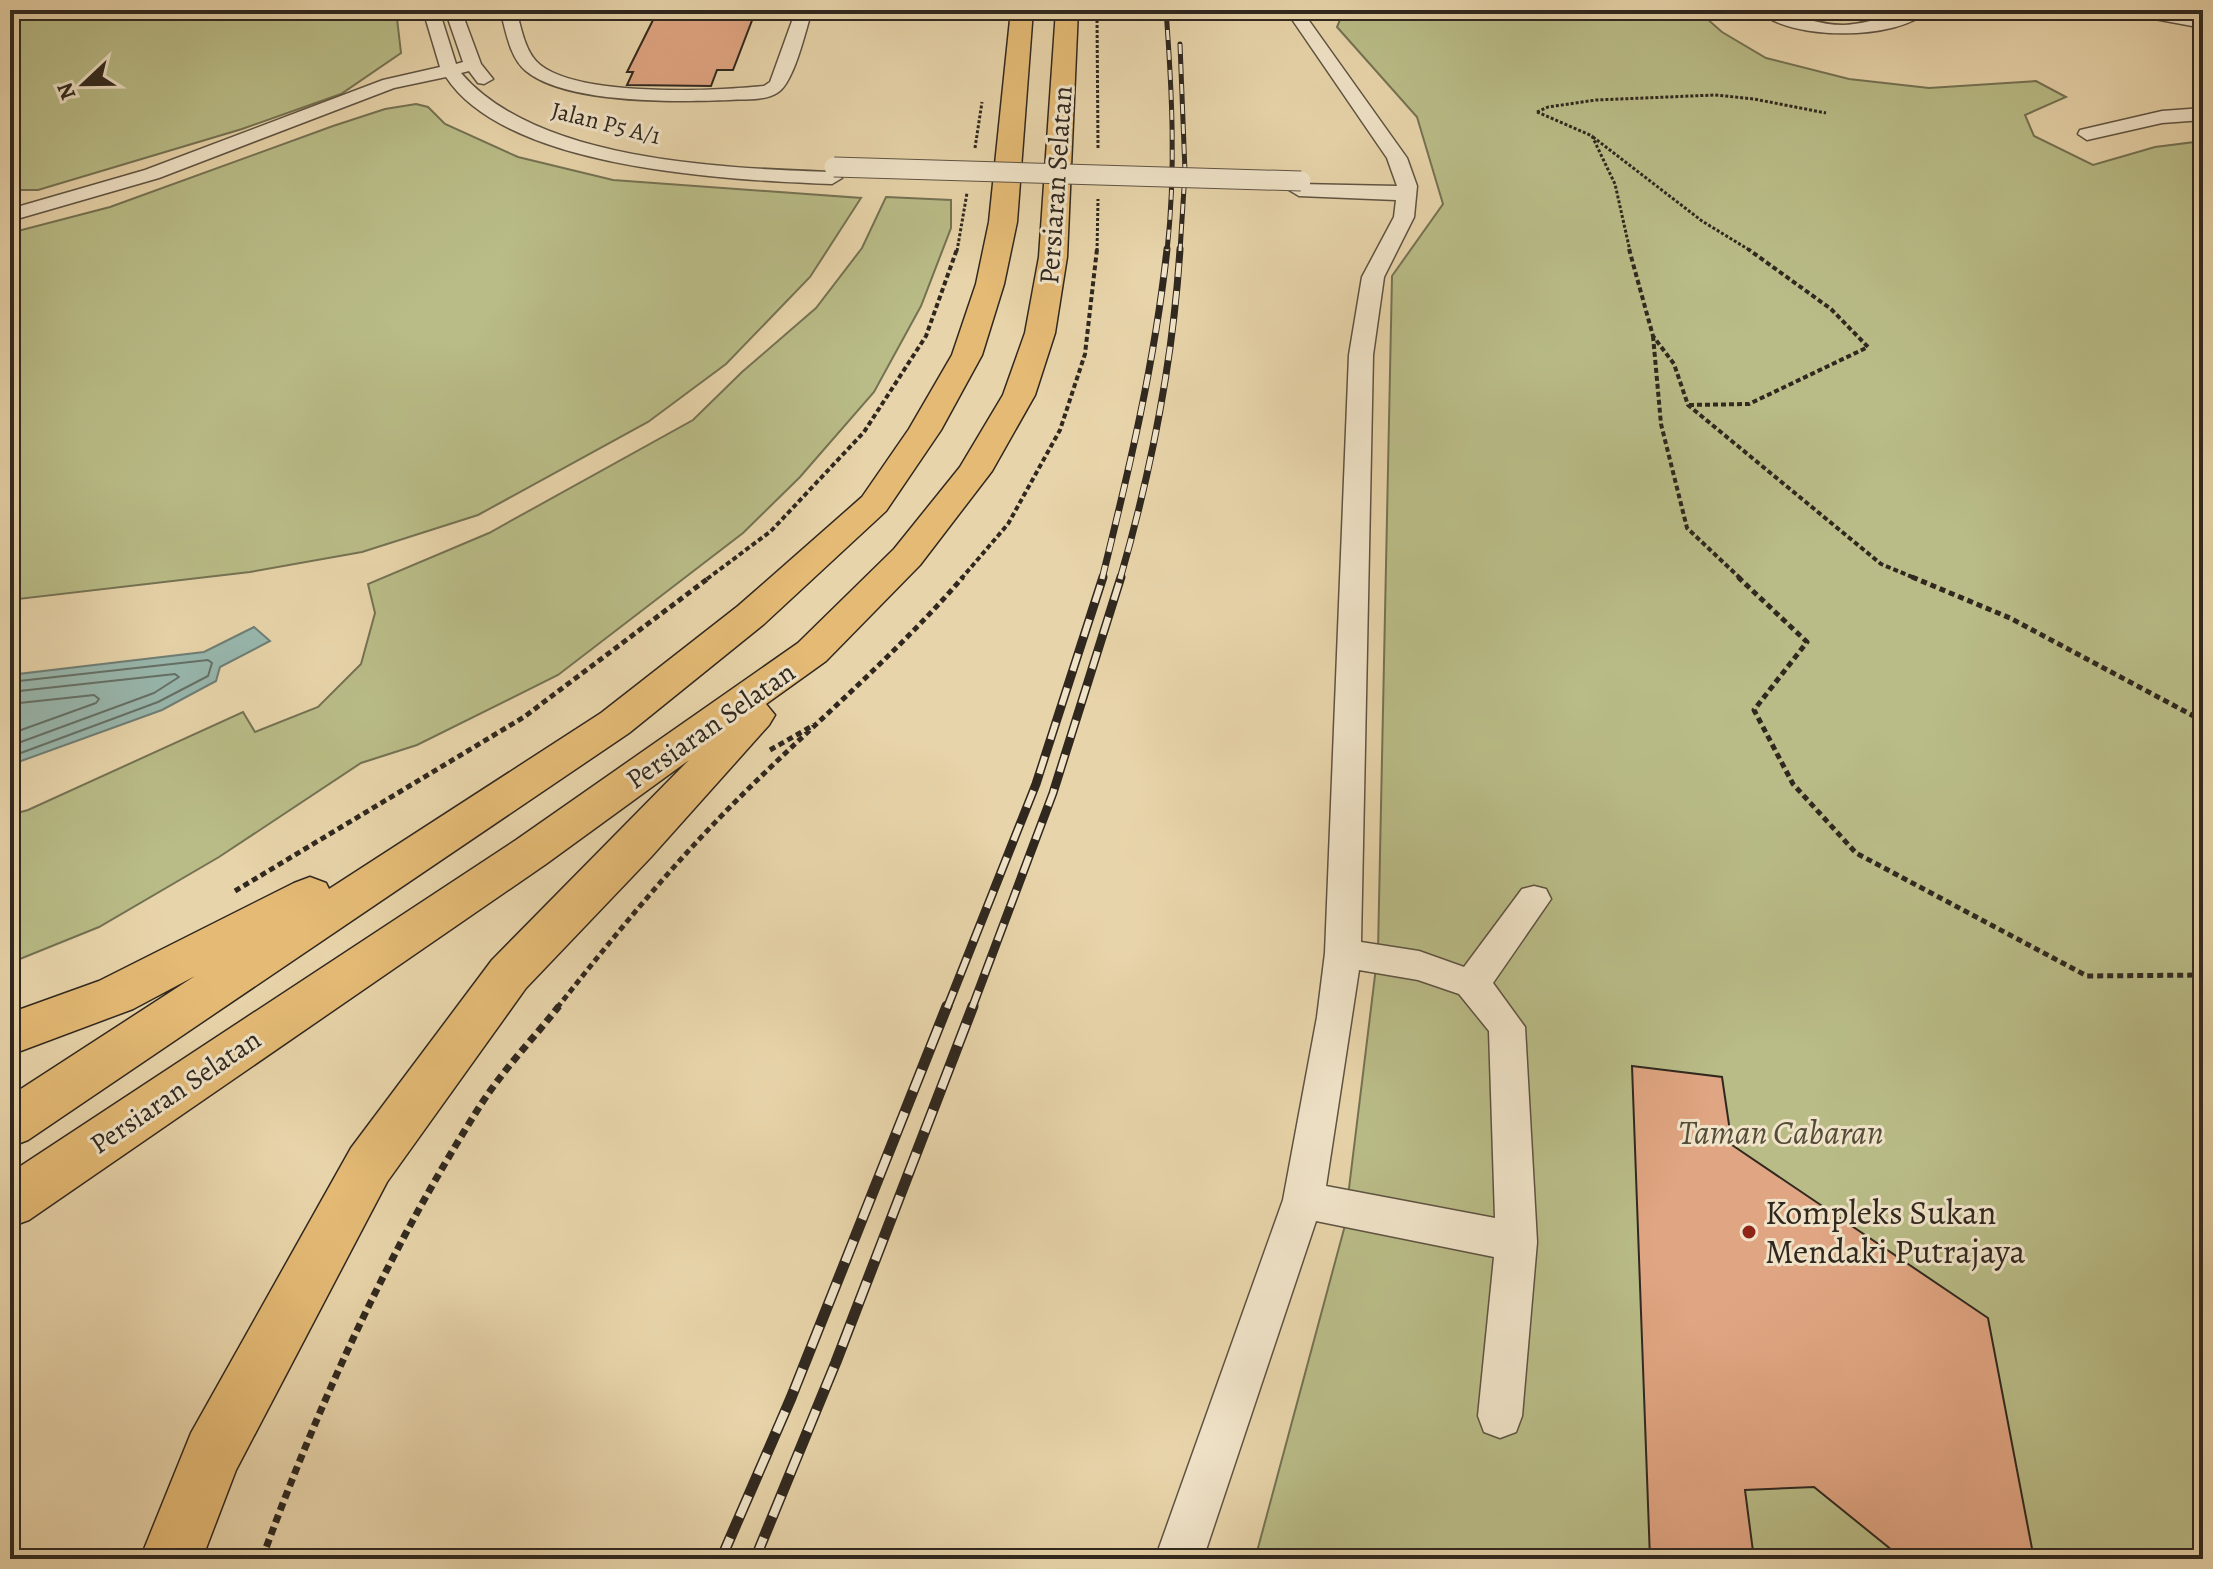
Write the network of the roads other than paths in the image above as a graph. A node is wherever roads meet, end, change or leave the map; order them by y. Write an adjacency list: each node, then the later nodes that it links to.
1 (431, 10): 12 (street, Jalan P5 A/1)
2 (453, 10): 13 (street, Jalan P5 A/1)
3 (508, 10): 4 (street)
4 (804, 10)
5 (1022, 10): 26 (main road, Persiaran Selatan)
6 (1067, 10): 25 (main road, Persiaran Selatan)
7 (1297, 10): 19 (street)
8 (1765, 10): 9 (street)
9 (1921, 10)
10 (2133, 10): 11 (street)
11 (2203, 23)
12 (439, 39): 14 (street, Jalan P5 A/1); 15 (street)
13 (473, 65): 14 (street); 20 (street, Jalan P5 A/1)
14 (450, 69): 15 (street); 16 (street, Jalan P5 A/1)
15 (384, 86): 16 (street); 23 (street)
16 (463, 87): 20 (street, Jalan P5 A/1)
17 (2203, 114): 18 (street)
18 (2087, 134)
19 (1384, 166): 21 (street); 22 (street)
20 (833, 172): 21 (street)
21 (1342, 187): 22 (street); 24 (street)
22 (1407, 190): 24 (street)
23 (10, 215)
24 (1398, 229): 28 (street)
25 (812, 652): 33 (main road, Persiaran Selatan); 36 (main road)
26 (615, 723): 30 (main road); 31 (main road, Persiaran Selatan)
27 (1534, 899): 29 (street)
28 (1343, 953): 29 (street); 32 (street)
29 (1472, 984): 34 (street)
30 (10, 1034)
31 (10, 1124)
32 (1303, 1200): 34 (street); 37 (street)
33 (10, 1203)
34 (1516, 1242): 35 (street)
35 (1500, 1416)
36 (171, 1559)
37 (1179, 1559)

